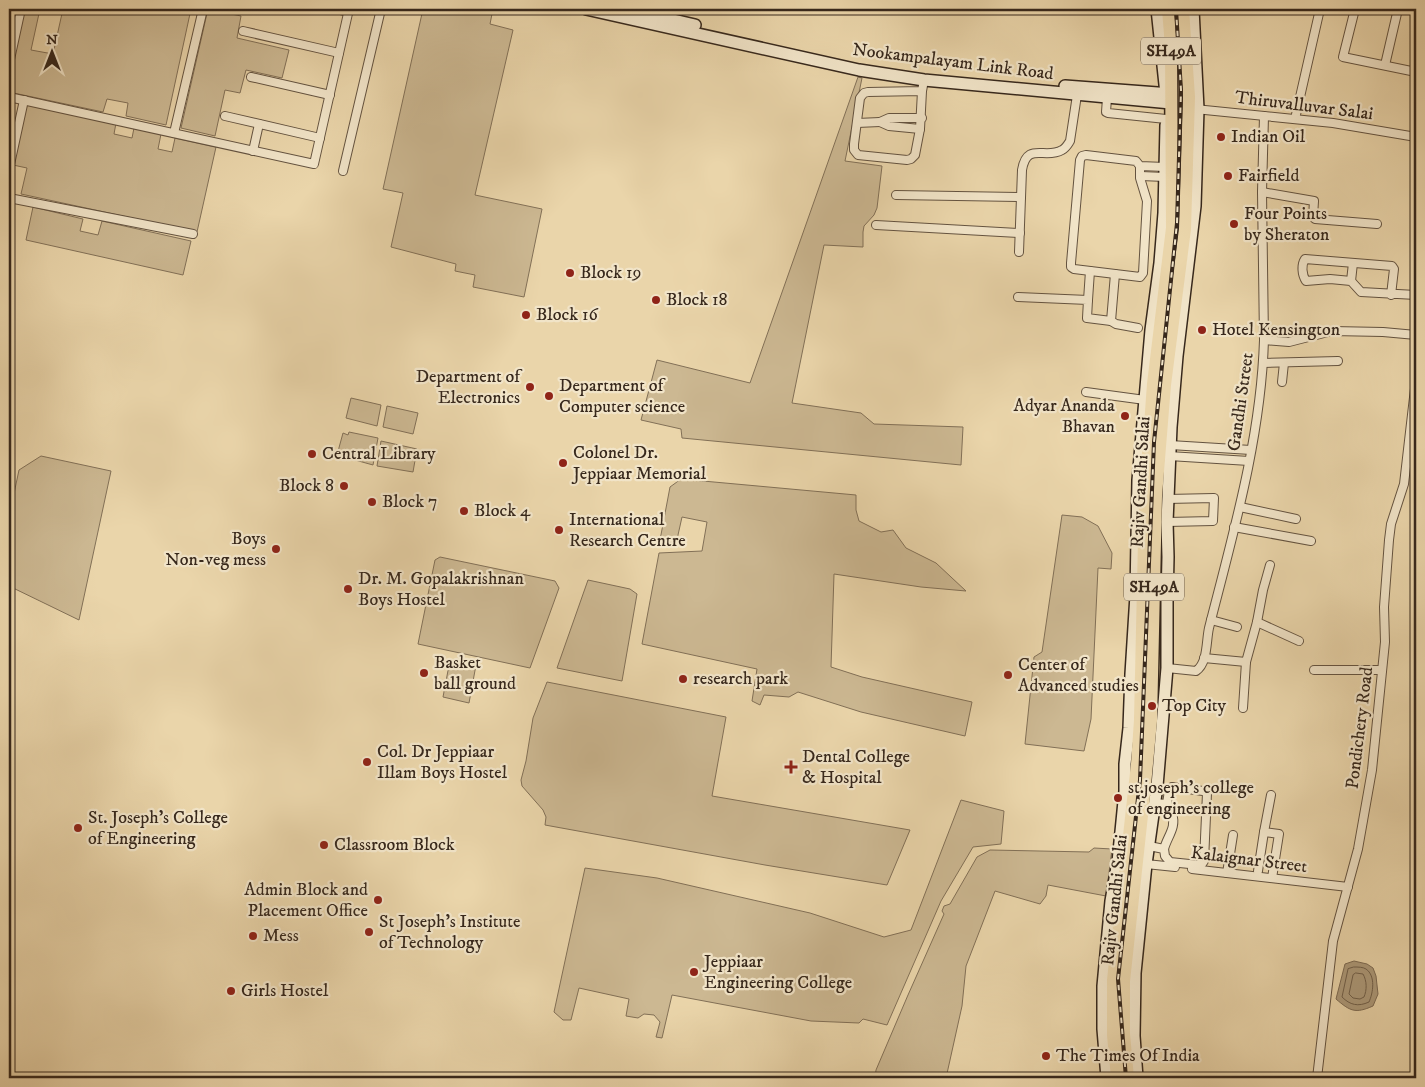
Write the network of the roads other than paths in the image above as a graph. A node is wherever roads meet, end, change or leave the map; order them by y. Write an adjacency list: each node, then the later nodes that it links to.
1 (21, 9): 17 (street)
2 (203, 9): 38 (street)
3 (336, 9): 14 (street)
4 (380, 9): 45 (street)
5 (586, 9): 21 (street, Nookampalayam Link Road)
6 (626, 9): 26 (street, Nookampalayam Link Road)
7 (1157, 9): 26 (street)
8 (1168, 9): 26 (main road, Rajiv Gandhi Salai / SH49A)
9 (1183, 9): 28 (main road, Rajiv Gandhi Salai / SH49A)
10 (1193, 9): 28 (street)
11 (1320, 9): 33 (street)
12 (1354, 9): 18 (street)
13 (1398, 9): 18 (street)
14 (349, 10): 16 (street)
15 (243, 32): 16 (street)
16 (339, 53): 22 (street)
17 (9, 64)
18 (1385, 65): 19 (street)
19 (1416, 72)
20 (251, 77): 22 (street)
21 (923, 85): 23 (street, Nookampalayam Link Road); 31 (street); 34 (street)
22 (330, 95): 40 (street)
23 (1077, 95): 25 (street, Nookampalayam Link Road); 51 (street)
24 (9, 97): 27 (street)
25 (1107, 98): 26 (street, Nookampalayam Link Road); 32 (street)
26 (1169, 99): 32 (street); 102 (main road, Rajiv Gandhi Salai / SH49A)
27 (24, 100): 38 (street); 41 (street)
28 (1193, 109): 30 (street, Thiruvalluvar Salai); 78 (street); 102 (main road, Rajiv Gandhi Salai / SH49A)
29 (225, 116): 36 (street)
30 (1264, 116): 33 (street, Thiruvalluvar Salai); 49 (street, Gandhi Street)
31 (922, 118): 35 (street); 37 (street)
32 (1166, 119): 46 (street)
33 (1295, 119): 39 (street, Thiruvalluvar Salai)
34 (857, 122): 35 (street); 37 (street)
35 (880, 122): 37 (street)
36 (259, 124): 40 (street); 42 (street)
37 (920, 129)
38 (174, 133): 42 (street)
39 (1416, 137)
40 (320, 138): 42 (street)
41 (12, 142): 44 (street)
42 (253, 151)
43 (1140, 166): 46 (street); 47 (street); 60 (street)
44 (9, 169)
45 (343, 171)
46 (1165, 172): 47 (street); 77 (street)
47 (1141, 176): 61 (street)
48 (1316, 191): 53 (street)
49 (1262, 192): 53 (street); 70 (street, Gandhi Street)
50 (896, 195): 51 (street)
51 (1021, 197): 56 (street)
52 (9, 198): 57 (street)
53 (1314, 200): 55 (street)
54 (876, 224): 56 (street)
55 (1377, 224)
56 (1020, 233): 58 (street)
57 (193, 234)
58 (1019, 252)
59 (1353, 263): 62 (street); 62 (street); 63 (street)
60 (1090, 271): 61 (street); 66 (street)
61 (1115, 274): 67 (street)
62 (1351, 281): 63 (street)
63 (1391, 295): 64 (street)
64 (1416, 296)
65 (1018, 297): 66 (street)
66 (1088, 300): 67 (street)
67 (1111, 321): 68 (street)
68 (1138, 328)
69 (1416, 335): 70 (street)
70 (1264, 340): 73 (street, Gandhi Street)
71 (1338, 361): 72 (street)
72 (1284, 363): 73 (street); 75 (street)
73 (1263, 364): 79 (street, Gandhi Street)
74 (1416, 380): 96 (street, Pondichery Road)
75 (1282, 382)
76 (1086, 392): 77 (street)
77 (1145, 400): 111 (street)
78 (1170, 450): 79 (street); 80 (street); 81 (street)
79 (1251, 450): 80 (street, Gandhi Street)
80 (1249, 461): 82 (street, Gandhi Street)
81 (1168, 499): 84 (street); 84 (street)
82 (1240, 507): 83 (street); 85 (street, Gandhi Street)
83 (1296, 519)
84 (1167, 522): 94 (street)
85 (1234, 528): 86 (street); 88 (street, Gandhi Street)
86 (1311, 541)
87 (1270, 565): 89 (street)
88 (1211, 620): 90 (street); 92 (street, Gandhi Street)
89 (1258, 622): 91 (street); 93 (street)
90 (1237, 627)
91 (1299, 640)
92 (1204, 658): 93 (street); 94 (street)
93 (1246, 662): 97 (street)
94 (1167, 668): 99 (street)
95 (1314, 670): 96 (street)
96 (1382, 670): 110 (street, Pondichery Road)
97 (1243, 708)
98 (1271, 795): 101 (street)
99 (1154, 802): 100 (street); 104 (street)
100 (1167, 804): 105 (street); 105 (street)
101 (1264, 832): 107 (street); 109 (street)
102 (1134, 834): 112 (main road, Rajiv Gandhi Salai / SH49A); 113 (main road, Rajiv Gandhi Salai / SH49A)
103 (1233, 836): 108 (street)
104 (1149, 846): 105 (street); 106 (street)
105 (1164, 849)
106 (1146, 864): 108 (street, Kalaignar Street); 114 (street)
107 (1258, 871)
108 (1227, 873): 109 (street, Kalaignar Street)
109 (1272, 878): 110 (street, Kalaignar Street)
110 (1348, 888): 115 (street, Pondichery Road)
111 (1107, 1078)
112 (1117, 1078)
113 (1128, 1078)
114 (1138, 1078)
115 (1317, 1078)

